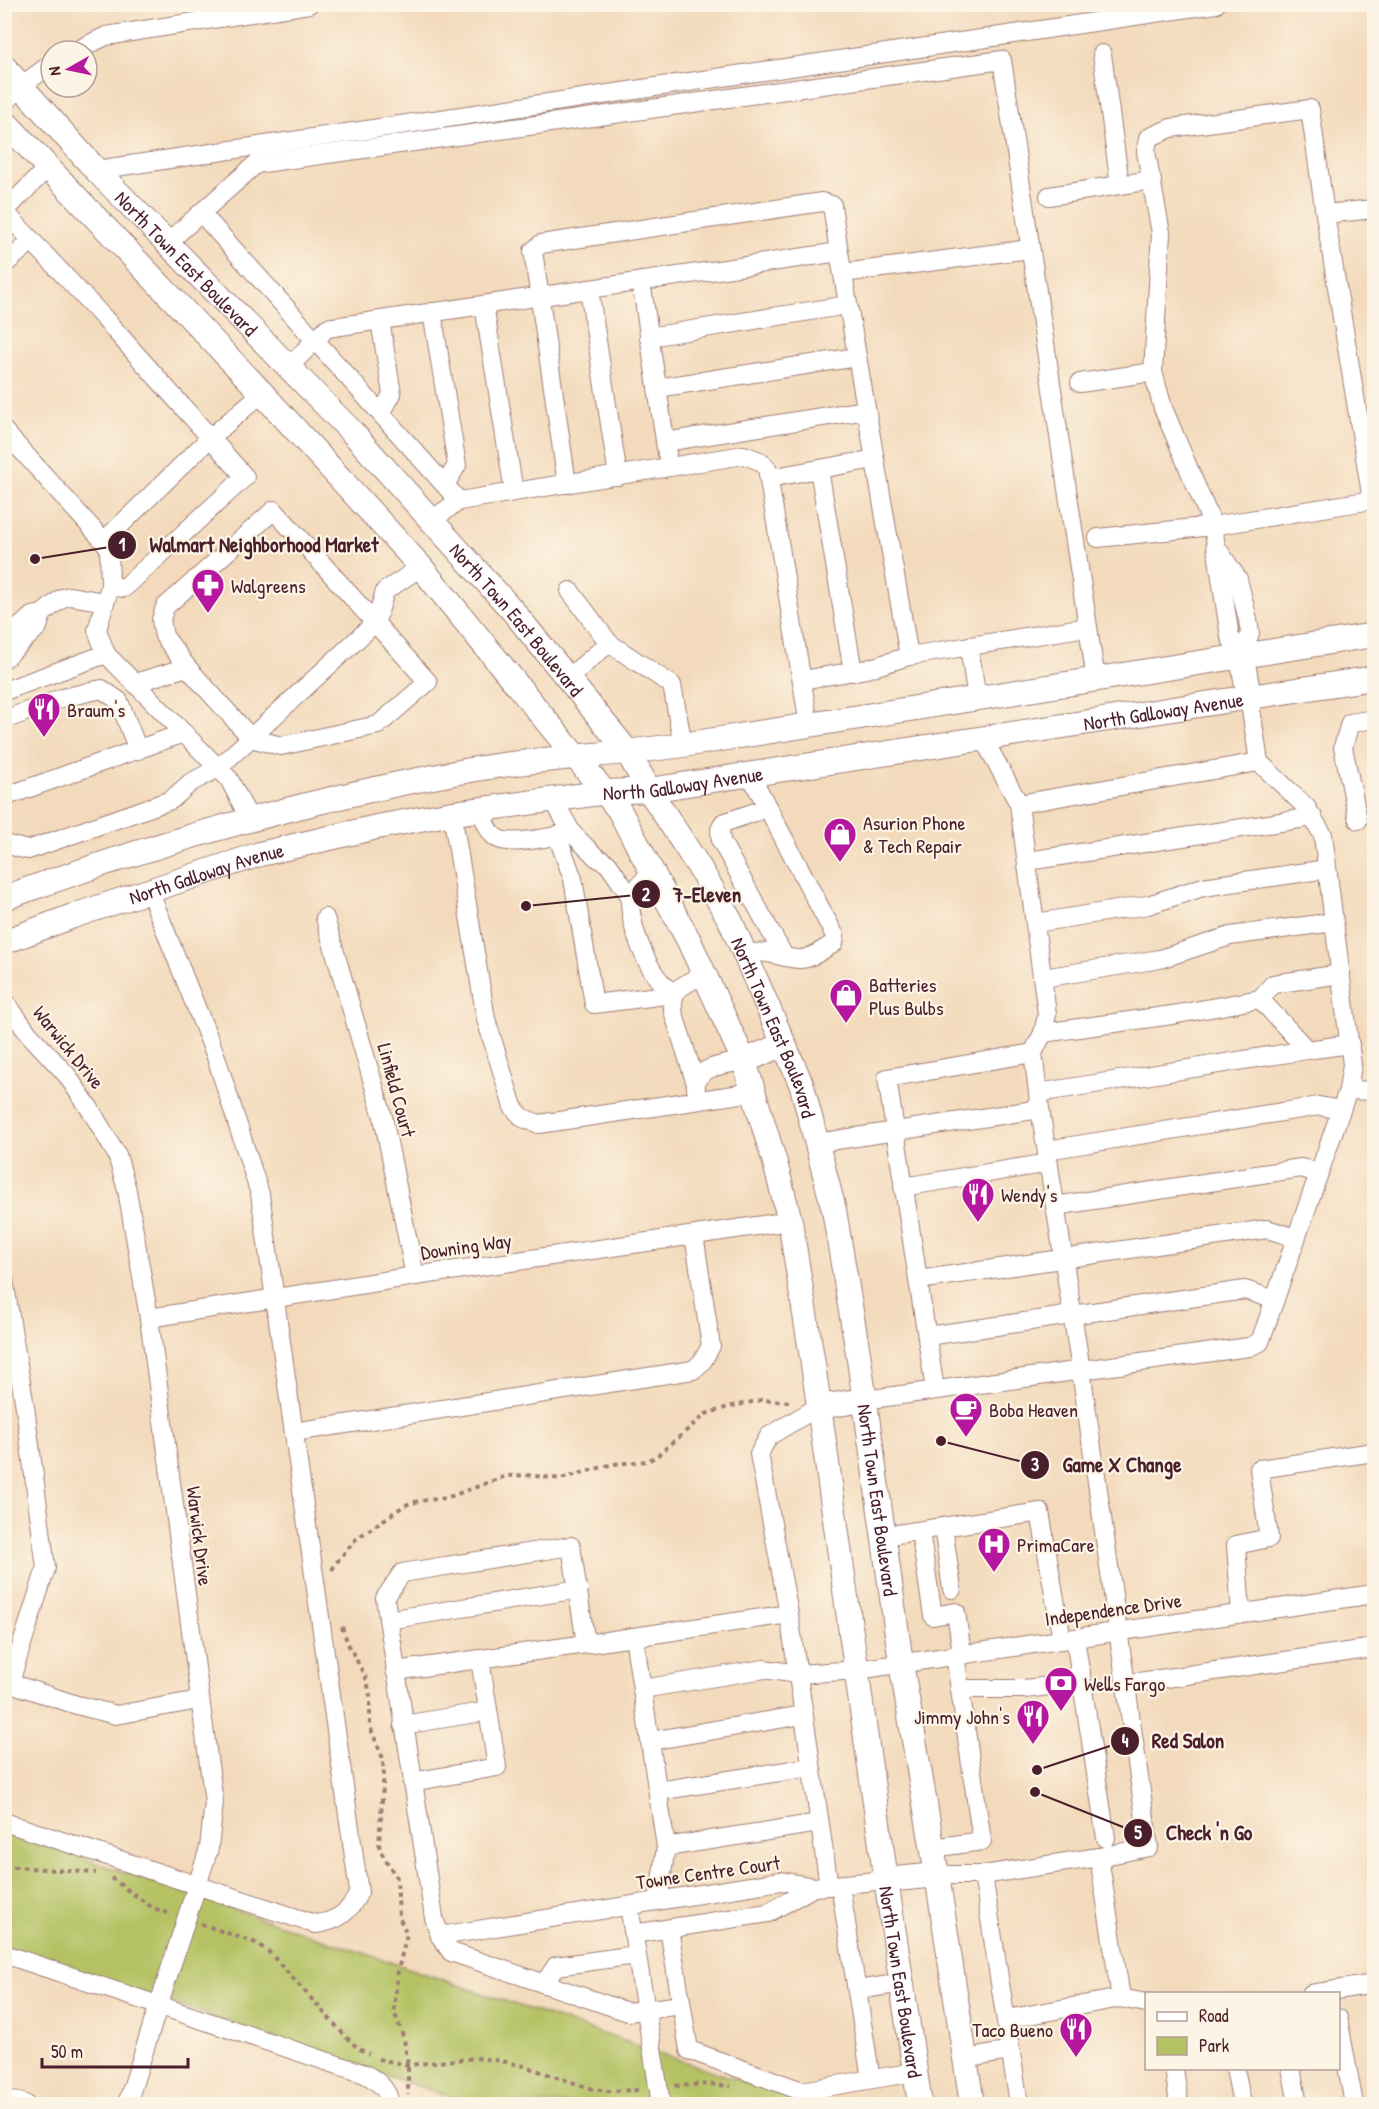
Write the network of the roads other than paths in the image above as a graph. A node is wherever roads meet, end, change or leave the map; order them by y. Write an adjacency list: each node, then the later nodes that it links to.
1 (309, 4): 3 (street)
2 (1216, 4): 11 (street)
3 (99, 39)
4 (1102, 54): 13 (street)
5 (4, 67): 7 (main road, North Town East Boulevard)
6 (39, 73): 7 (street)
7 (21, 86): 8 (street); 11 (main road, North Town East Boulevard)
8 (4, 104)
9 (4, 121): 10 (main road, North Town East Boulevard)
10 (48, 167): 16 (street); 39 (main road, North Town East Boulevard)
11 (96, 170): 20 (main road, North Town East Boulevard)
12 (1152, 180): 13 (street); 18 (street); 36 (street)
13 (1120, 185): 14 (street)
14 (1049, 196)
15 (1374, 209): 18 (street)
16 (5, 212): 19 (street)
17 (201, 213): 20 (street); 21 (street); 33 (street)
18 (1325, 214): 55 (street)
19 (32, 240): 23 (street); 43 (street)
20 (167, 243): 35 (main road, North Town East Boulevard)
21 (1030, 249): 24 (street); 64 (street)
22 (839, 252): 24 (street); 25 (street); 27 (street)
23 (4, 266)
24 (843, 273): 29 (street)
25 (641, 281): 26 (street); 32 (street)
26 (589, 289): 27 (street); 48 (street)
27 (540, 297): 28 (street); 50 (street)
28 (484, 305): 30 (street); 52 (street)
29 (848, 305): 32 (street); 34 (street)
30 (432, 312): 31 (street); 51 (street)
31 (380, 320): 33 (street); 41 (street)
32 (649, 337): 38 (street)
33 (315, 340): 35 (street); 41 (street)
34 (857, 357): 38 (street); 40 (street)
35 (289, 367): 39 (main road); 54 (main road, North Town East Boulevard)
36 (1153, 372): 37 (street); 55 (street)
37 (1080, 383)
38 (657, 388): 44 (street)
39 (262, 393): 43 (street); 58 (main road, North Town East Boulevard)
40 (866, 410): 44 (street); 45 (street)
41 (381, 414): 51 (street)
42 (4, 431): 57 (street)
43 (210, 438): 57 (street); 61 (street)
44 (665, 442): 46 (street)
45 (875, 459): 47 (street); 70 (street)
46 (669, 468): 48 (street); 49 (street)
47 (819, 469): 49 (street); 74 (street)
48 (618, 476): 50 (street)
49 (769, 478): 77 (street)
50 (567, 484): 52 (street)
51 (444, 485): 53 (street)
52 (514, 492): 53 (street)
53 (459, 501): 54 (street)
54 (430, 521): 58 (main road); 76 (main road, North Town East Boulevard)
55 (1213, 526): 56 (street); 71 (street)
56 (1098, 538)
57 (104, 541): 61 (street)
58 (403, 547): 59 (main road, North Town East Boulevard)
59 (421, 567): 63 (street); 92 (main road, North Town East Boulevard)
60 (570, 591): 67 (street)
61 (107, 594): 62 (street); 69 (street)
62 (42, 614): 66 (street); 72 (street)
63 (376, 622): 73 (street); 87 (street); 87 (street)
64 (1087, 627): 68 (street); 78 (street)
65 (1374, 636): 71 (main road, North Galloway Avenue)
66 (4, 641)
67 (609, 644): 76 (street); 89 (street)
68 (969, 646): 70 (street); 82 (street)
69 (106, 654): 79 (street); 80 (street)
70 (909, 656): 74 (street)
71 (1242, 657): 78 (main road, North Galloway Avenue); 81 (main road)
72 (4, 659)
73 (187, 667): 79 (street); 87 (street)
74 (853, 672): 77 (street)
75 (1374, 678): 81 (main road, North Galloway Avenue)
76 (567, 679): 91 (main road, North Town East Boulevard)
77 (802, 680): 85 (street)
78 (1096, 680): 82 (main road, North Galloway Avenue)
79 (135, 683): 86 (street)
80 (4, 691)
81 (1249, 697): 88 (main road, North Galloway Avenue); 93 (street)
82 (977, 699): 85 (main road, North Galloway Avenue); 88 (main road)
83 (1374, 719): 106 (street)
84 (4, 720): 90 (street)
85 (809, 725): 89 (main road, North Galloway Avenue)
86 (184, 733): 90 (street); 94 (street)
87 (251, 738): 94 (street)
88 (983, 738): 95 (main road, North Galloway Avenue); 100 (street)
89 (683, 744): 91 (main road, North Galloway Avenue)
90 (138, 750): 98 (street)
91 (627, 751): 92 (main road, North Galloway Avenue); 96 (main road, North Town East Boulevard)
92 (574, 756): 97 (main road, North Town East Boulevard); 105 (main road, North Galloway Avenue)
93 (1259, 762): 100 (street); 104 (street)
94 (218, 768): 105 (street); 108 (street)
95 (750, 774): 96 (main road, North Galloway Avenue); 101 (street)
96 (649, 790): 97 (main road, North Galloway Avenue); 112 (main road, North Town East Boulevard)
97 (607, 792): 99 (main road, North Galloway Avenue); 114 (main road, North Town East Boulevard)
98 (4, 797)
99 (555, 801): 102 (main road, North Galloway Avenue); 107 (street)
100 (1019, 804): 111 (street)
101 (767, 808): 110 (street); 123 (street)
102 (480, 809): 103 (main road, North Galloway Avenue); 107 (street)
103 (452, 813): 109 (main road, North Galloway Avenue); 140 (street)
104 (1312, 817): 111 (street); 113 (street)
105 (250, 820): 109 (main road); 116 (main road, North Galloway Avenue)
106 (1358, 820)
107 (565, 834): 117 (street); 127 (street)
108 (4, 844)
109 (260, 854): 115 (main road, North Galloway Avenue)
110 (729, 857): 112 (street); 123 (street)
111 (1028, 861): 120 (street)
112 (699, 867): 122 (main road, North Town East Boulevard)
113 (1327, 869): 119 (street); 120 (street)
114 (652, 871): 117 (street); 124 (main road, North Town East Boulevard)
115 (149, 890): 121 (main road, North Galloway Avenue); 156 (street)
116 (6, 894)
117 (630, 896): 127 (street)
118 (325, 918): 153 (street, Linfield Court)
119 (1334, 922): 125 (street); 126 (street)
120 (1035, 923): 126 (street)
121 (4, 942)
122 (745, 956): 123 (street); 131 (main road, North Town East Boulevard)
123 (784, 956)
124 (704, 973): 127 (street); 135 (main road, North Town East Boulevard)
125 (1341, 974): 128 (street); 132 (street)
126 (1043, 978): 130 (street)
127 (674, 994): 136 (street)
128 (1260, 999): 130 (street); 133 (street)
129 (4, 1000): 159 (street, Warwick Drive)
130 (1043, 1033): 134 (street)
131 (784, 1044): 135 (main road); 144 (main road, North Town East Boulevard)
132 (1350, 1044): 133 (street); 137 (street)
133 (1307, 1050): 141 (street)
134 (1033, 1053): 141 (street); 143 (street)
135 (744, 1061): 136 (street); 139 (main road, North Town East Boulevard)
136 (695, 1082): 140 (street)
137 (1348, 1090): 138 (street); 142 (street)
138 (1374, 1090)
139 (754, 1092): 140 (street); 149 (main road, North Town East Boulevard)
140 (698, 1100)
141 (1039, 1101): 143 (street); 145 (street)
142 (1341, 1110): 145 (street); 146 (street)
143 (894, 1131): 144 (street); 147 (street)
144 (816, 1143): 163 (main road, North Town East Boulevard)
145 (1048, 1157): 147 (street); 148 (street)
146 (1319, 1173): 148 (street); 151 (street)
147 (903, 1187): 155 (street)
148 (1055, 1206): 152 (street)
149 (790, 1221): 150 (street, Downing Way); 164 (main road, North Town East Boulevard)
150 (694, 1236): 153 (street, Downing Way); 165 (street)
151 (1296, 1238): 152 (street); 157 (street)
152 (1064, 1258): 155 (street); 158 (street)
153 (416, 1276): 156 (street, Downing Way)
154 (4, 1280): 188 (street)
155 (918, 1280): 160 (street)
156 (276, 1298): 159 (street, Downing Way); 165 (street)
157 (1275, 1300): 158 (street); 161 (street)
158 (1072, 1315): 160 (street); 161 (street)
159 (149, 1318): 192 (street, Warwick Drive)
160 (927, 1336): 162 (street)
161 (1081, 1370): 162 (street); 176 (street)
162 (935, 1390): 163 (street)
163 (865, 1400): 164 (main road); 169 (main road, North Town East Boulevard)
164 (818, 1407): 174 (street); 184 (main road, North Town East Boulevard)
165 (294, 1432): 209 (street)
166 (1374, 1452): 173 (street)
167 (943, 1527): 168 (street); 172 (street); 178 (street)
168 (920, 1531): 169 (street); 172 (street)
169 (884, 1536): 183 (main road, North Town East Boulevard)
170 (579, 1589): 175 (street); 175 (street); 179 (street)
171 (1374, 1594): 173 (street, Independence Drive)
172 (954, 1601): 181 (street)
173 (1241, 1613): 176 (street, Independence Drive)
174 (789, 1614): 177 (street); 187 (street)
175 (388, 1620): 185 (street)
176 (1117, 1632): 178 (street, Independence Drive); 189 (street)
177 (634, 1637): 179 (street); 190 (street)
178 (1069, 1639): 181 (street, Independence Drive); 186 (street)
179 (586, 1644): 182 (street)
180 (1374, 1648): 189 (street)
181 (959, 1655): 183 (street, Independence Drive); 191 (street)
182 (480, 1659): 185 (street); 193 (street)
183 (901, 1664): 184 (street, Independence Drive); 204 (main road, North Town East Boulevard)
184 (857, 1670): 187 (street, Independence Drive); 208 (main road, North Town East Boulevard)
185 (395, 1671): 195 (street)
186 (1081, 1672): 191 (street); 202 (street)
187 (798, 1674): 190 (street, Independence Drive); 194 (street)
188 (7, 1681): 192 (street)
189 (1125, 1684): 205 (street)
190 (642, 1689): 196 (street)
191 (961, 1689): 204 (street)
192 (199, 1700): 209 (street, Warwick Drive)
193 (488, 1711): 195 (street); 198 (street)
194 (803, 1715): 196 (street); 197 (street)
195 (403, 1725): 198 (street)
196 (650, 1741): 199 (street)
197 (811, 1767): 199 (street); 201 (street)
198 (412, 1782): 215 (street)
199 (658, 1791): 203 (street)
200 (4, 1822): 209 (street)
201 (819, 1822): 203 (street); 210 (street)
202 (1106, 1838)
203 (666, 1847): 211 (street)
204 (933, 1848): 206 (main road, North Town East Boulevard)
205 (1099, 1857): 207 (street); 223 (street)
206 (937, 1875): 207 (street); 208 (main road); 231 (main road, North Town East Boulevard)
207 (983, 1875): 228 (street)
208 (886, 1880): 210 (street, Towne Centre Court); 218 (main road, North Town East Boulevard)
209 (197, 1886): 226 (street, Warwick Drive)
210 (828, 1886): 211 (street, Towne Centre Court); 213 (street); 221 (street)
211 (658, 1901): 212 (street, Towne Centre Court)
212 (629, 1906): 214 (street, Towne Centre Court); 215 (street)
213 (669, 1929): 214 (street); 225 (street)
214 (633, 1934): 217 (street, Towne Centre Court)
215 (440, 1936): 219 (street)
216 (4, 1954): 226 (street)
217 (636, 1956): 219 (street); 227 (street, Towne Centre Court)
218 (902, 1983): 221 (street); 235 (main road, North Town East Boulevard)
219 (544, 1984): 227 (street)
220 (1374, 1984): 222 (street)
221 (857, 1990): 236 (street)
222 (1334, 1992)
223 (1121, 1998): 224 (street); 228 (street)
224 (1145, 2003)
225 (681, 2004): 227 (street); 236 (street)
226 (159, 2006): 238 (street, Warwick Drive); 239 (street)
227 (646, 2010): 237 (street, Towne Centre Court)
228 (1007, 2019): 230 (street)
229 (1340, 2029): 246 (street)
230 (1010, 2051): 231 (street); 242 (street)
231 (965, 2059): 241 (main road, North Town East Boulevard)
232 (1174, 2070): 243 (street)
233 (1235, 2070): 244 (street)
234 (1292, 2070): 245 (street)
235 (915, 2072): 236 (street); 240 (main road, North Town East Boulevard)
236 (871, 2079)
237 (659, 2096)
238 (127, 2104)
239 (390, 2104)
240 (920, 2104)
241 (972, 2104)
242 (1019, 2104)
243 (1179, 2104)
244 (1242, 2104)
245 (1298, 2104)
246 (1354, 2104)

